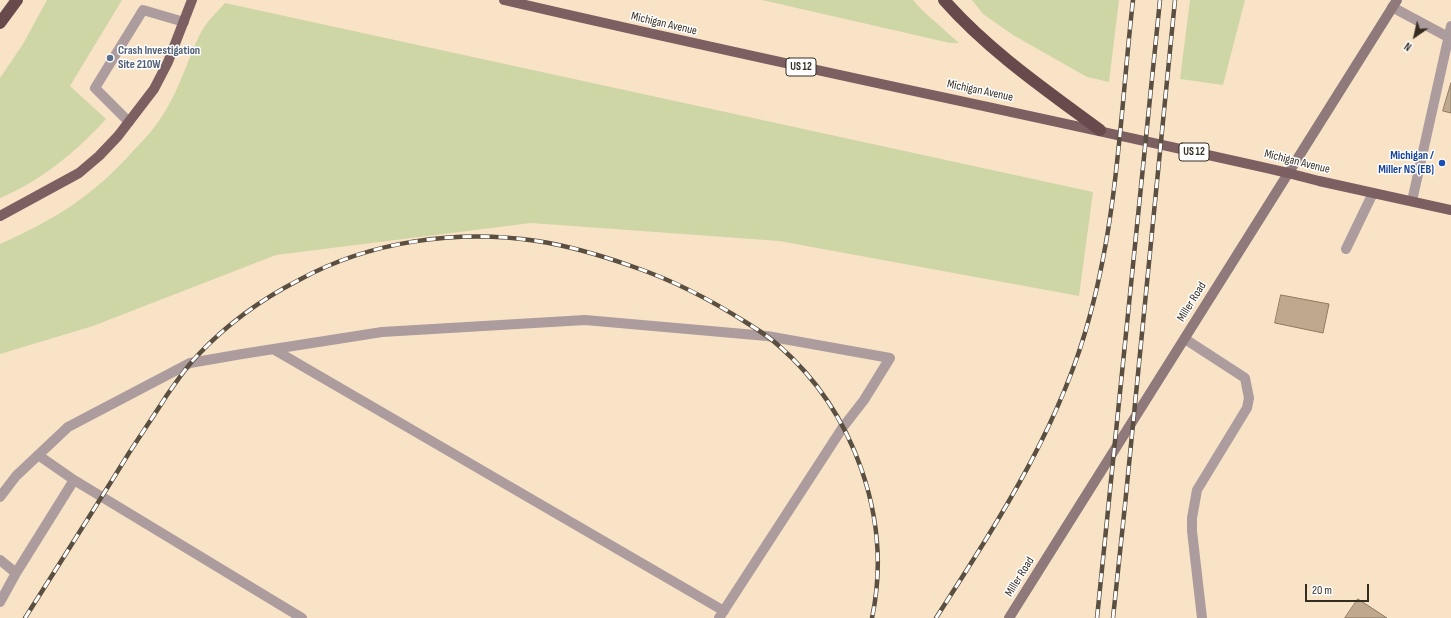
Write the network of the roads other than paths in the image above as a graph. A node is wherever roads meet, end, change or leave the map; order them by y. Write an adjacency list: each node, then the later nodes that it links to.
1 (17, 0): 7 (highway)
2 (192, 0): 6 (main road)
3 (504, 0): 11 (main road, Michigan Avenue / US 12)
4 (944, 0): 11 (highway)
5 (1394, 4): 9 (lane); 12 (street, Miller Road)
6 (184, 22): 10 (main road); 10 (lane)
7 (0, 23)
8 (1451, 26): 9 (lane)
9 (1448, 37): 14 (lane)
10 (129, 122): 16 (main road)
11 (1100, 130): 12 (main road, Michigan Avenue / US 12)
12 (1288, 173): 13 (main road, Michigan Avenue / US 12); 18 (street, Miller Road)
13 (1373, 193): 14 (main road, Michigan Avenue / US 12); 17 (lane)
14 (1412, 201): 15 (main road, Michigan Avenue / US 12)
15 (1451, 210)
16 (0, 216)
17 (1346, 249)
18 (1185, 338): 28 (street, Miller Road); 29 (lane)
19 (273, 349): 20 (lane); 26 (lane); 26 (lane)
20 (38, 455): 21 (lane); 22 (lane)
21 (74, 480): 24 (lane); 27 (lane)
22 (0, 497)
23 (0, 560): 24 (lane)
24 (16, 573): 25 (lane)
25 (0, 602)
26 (721, 615)
27 (302, 618)
28 (1009, 618)
29 (1202, 618)

